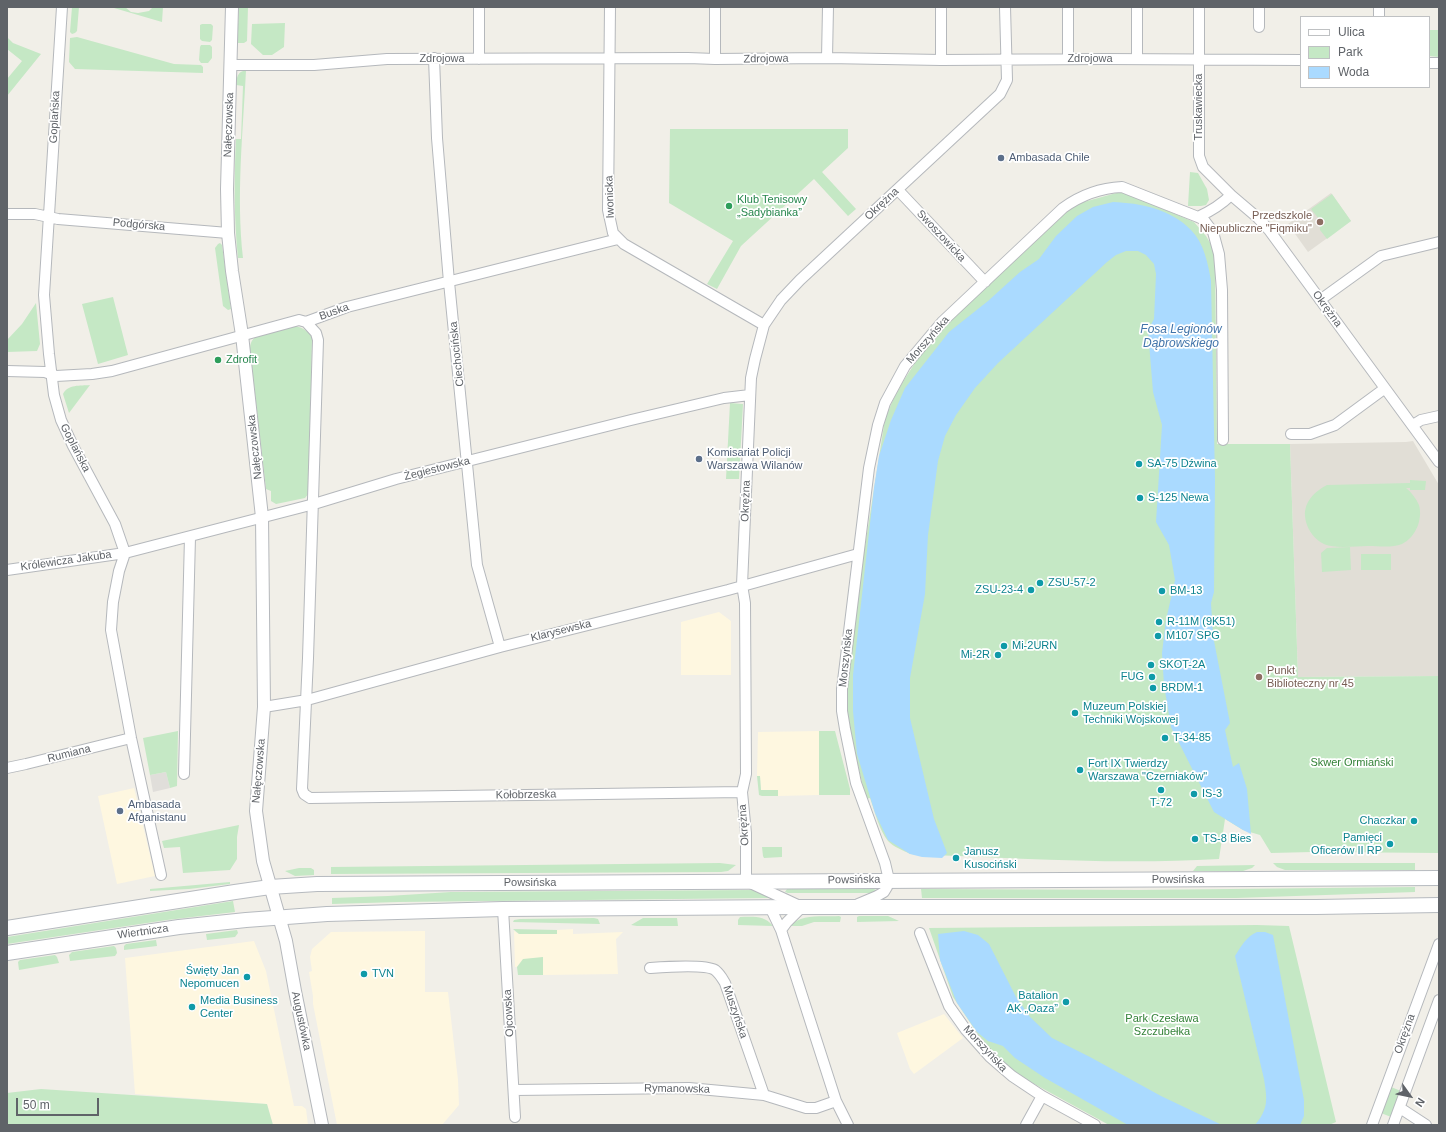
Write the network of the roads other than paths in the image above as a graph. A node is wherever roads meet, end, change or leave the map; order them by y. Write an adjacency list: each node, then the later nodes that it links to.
1 (62, 7): 29 (street, Goplańska)
2 (232, 7): 25 (street, Nałęczowska)
3 (479, 7): 17 (street)
4 (610, 7): 15 (street, Iwonicka)
5 (715, 7): 18 (street)
6 (828, 7): 16 (street)
7 (941, 7): 22 (street)
8 (1005, 7): 19 (street, Okrężna)
9 (1068, 7): 20 (street)
10 (1137, 7): 21 (street)
11 (1200, 7): 23 (street, Truskawiecka)
12 (1259, 7): 13 (street)
13 (1259, 27)
14 (434, 58): 17 (street, Zdrojowa); 25 (street, Zdrojowa); 34 (street, Ciechocińska)
15 (610, 58): 17 (street, Zdrojowa); 18 (street, Zdrojowa); 32 (street, Iwonicka)
16 (828, 58): 18 (street, Zdrojowa); 22 (street, Zdrojowa)
17 (479, 59)
18 (715, 59)
19 (1006, 59): 20 (street, Zdrojowa); 22 (street, Zdrojowa); 26 (street, Okrężna)
20 (1068, 59): 21 (street, Zdrojowa)
21 (1137, 59): 23 (street, Zdrojowa)
22 (941, 60)
23 (1200, 60): 24 (street, Zdrojowa); 27 (street, Truskawiecka)
24 (1300, 60)
25 (230, 65): 31 (street, Nałęczowska)
26 (898, 190): 35 (street, Swoszowicka); 38 (street, Okrężna)
27 (1231, 195): 30 (street); 36 (street, Okrężna)
28 (7, 214): 29 (street, Podgórska)
29 (49, 216): 31 (street, Podgórska); 41 (street, Goplańska)
30 (1198, 217): 35 (street, Morszyńska); 47 (street, Morszyńska)
31 (228, 233): 39 (street, Nałęczowska)
32 (618, 239): 34 (street, Buska); 38 (street)
33 (1439, 242): 36 (street)
34 (449, 282): 37 (street, Buska); 48 (street, Ciechocińska)
35 (985, 282): 54 (street, Morszyńska)
36 (1320, 300): 42 (street, Okrężna)
37 (306, 322): 39 (street, Buska); 50 (street)
38 (764, 324): 43 (street, Okrężna)
39 (242, 335): 41 (street, Buska); 51 (street, Nałęczowska)
40 (7, 371): 41 (street, Buska)
41 (51, 374): 53 (street, Goplańska)
42 (1384, 389): 45 (street, Okrężna); 46 (street)
43 (750, 395): 48 (street, Żegiestowska); 56 (street, Okrężna)
44 (1439, 416): 45 (street)
45 (1412, 425): 49 (street, Okrężna)
46 (1291, 434)
47 (1223, 440)
48 (466, 462): 50 (street, Żegiestowska); 57 (street, Ciechocińska)
49 (1439, 462)
50 (314, 504): 51 (street, Żegiestowska); 58 (street)
51 (262, 517): 52 (street, Żegiestowska); 59 (street, Nałęczowska)
52 (190, 537): 53 (street, Żegiestowska); 62 (street)
53 (125, 553): 55 (street, Królewicza Jakuba); 60 (street)
54 (858, 554): 56 (street, Klarysewska); 66 (street, Morszyńska)
55 (7, 570)
56 (742, 585): 57 (street, Klarysewska); 63 (street, Okrężna)
57 (500, 646): 58 (street, Klarysewska)
58 (307, 700): 59 (street, Klarysewska); 63 (street, Kołobrzeska)
59 (264, 707): 68 (street, Nałęczowska)
60 (131, 738): 61 (street, Rumiana); 64 (street)
61 (7, 768)
62 (184, 774)
63 (742, 792): 67 (street, Okrężna)
64 (161, 875)
65 (1439, 878): 66 (main road, Powsińska)
66 (889, 880): 67 (main road, Powsińska); 70 (street)
67 (746, 881): 68 (main road, Powsińska); 72 (street)
68 (270, 887): 74 (street, Nałęczowska); 75 (main road)
69 (1439, 905): 70 (main road)
70 (850, 906): 72 (main road)
71 (770, 907): 72 (main road); 73 (main road); 76 (street)
72 (802, 907): 76 (street)
73 (503, 909): 74 (main road); 82 (street, Ojcowska)
74 (279, 917): 79 (main road, Wiertnicza); 88 (street, Augustówka)
75 (7, 928)
76 (781, 930): 85 (street)
77 (920, 933): 84 (street, Morszyńska)
78 (1439, 944): 92 (street, Okrężna)
79 (7, 953)
80 (650, 968): 83 (street, Muszyńska)
81 (1439, 1000): 86 (street, Okrężna)
82 (514, 1090): 83 (street, Rymanowska); 87 (street, Ojcowska)
83 (764, 1095): 85 (street, Rymanowska)
84 (1042, 1096): 90 (street); 91 (street, Morszyńska)
85 (836, 1101): 89 (street)
86 (1400, 1108): 93 (street, Okrężna); 94 (street)
87 (515, 1117)
88 (322, 1125)
89 (848, 1125)
90 (1026, 1125)
91 (1095, 1125)
92 (1372, 1125)
93 (1393, 1125)
94 (1426, 1125)

